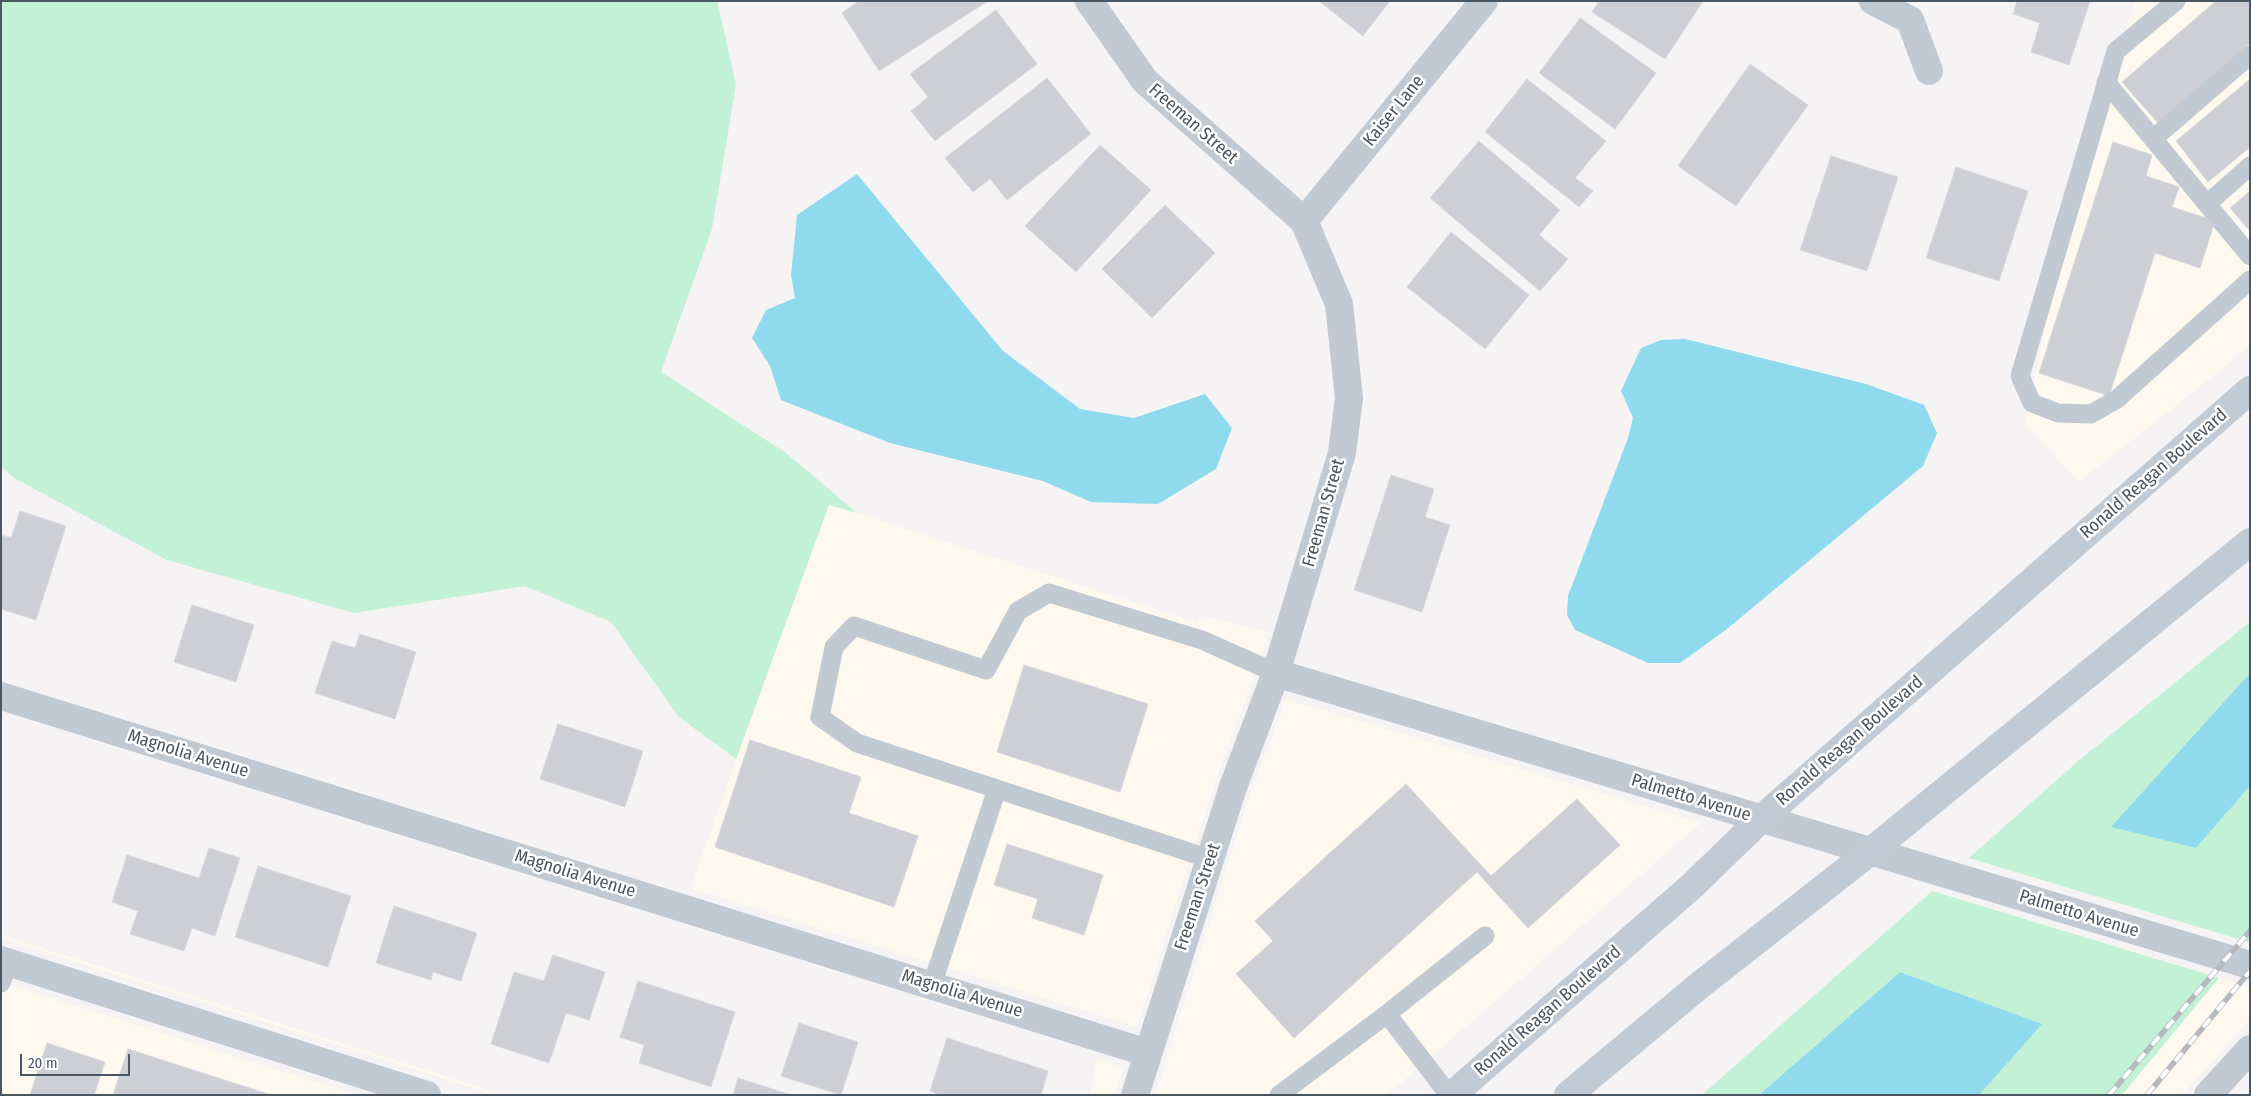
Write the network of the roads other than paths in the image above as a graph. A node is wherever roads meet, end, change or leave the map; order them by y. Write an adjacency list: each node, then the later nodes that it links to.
1 (1089, 1): 11 (street, Freeman Street)
2 (1484, 1): 11 (street, Kaiser Lane)
3 (1873, 1): 6 (street)
4 (2176, 1): 7 (lane)
5 (2250, 55): 8 (lane)
6 (1930, 71)
7 (2106, 82): 8 (lane); 13 (lane)
8 (2153, 139): 10 (lane)
9 (2250, 166): 10 (lane)
10 (2206, 204): 12 (lane)
11 (1304, 221): 16 (street, Freeman Street)
12 (2250, 256)
13 (2250, 280)
14 (2250, 390): 19 (main road, Ronald Reagan Boulevard)
15 (2250, 542): 20 (main road)
16 (1276, 673): 18 (lane); 19 (street, Palmetto Avenue); 21 (street, Freeman Street)
17 (1, 696): 25 (street, Magnolia Avenue)
18 (997, 789): 21 (lane); 25 (lane)
19 (1762, 819): 20 (street, Palmetto Avenue); 32 (main road, Ronald Reagan Boulevard)
20 (1871, 851): 23 (street, Palmetto Avenue); 33 (main road)
21 (1210, 859): 28 (street, Freeman Street)
22 (1484, 936): 26 (lane)
23 (2250, 965)
24 (3, 968): 29 (street)
25 (932, 985): 28 (street, Magnolia Avenue)
26 (1387, 1014): 31 (lane); 32 (lane)
27 (2250, 1048): 34 (street)
28 (1148, 1053): 30 (street, Freeman Street)
29 (427, 1095)
30 (1135, 1095)
31 (1279, 1095)
32 (1450, 1095)
33 (1568, 1095)
34 (2208, 1095)

